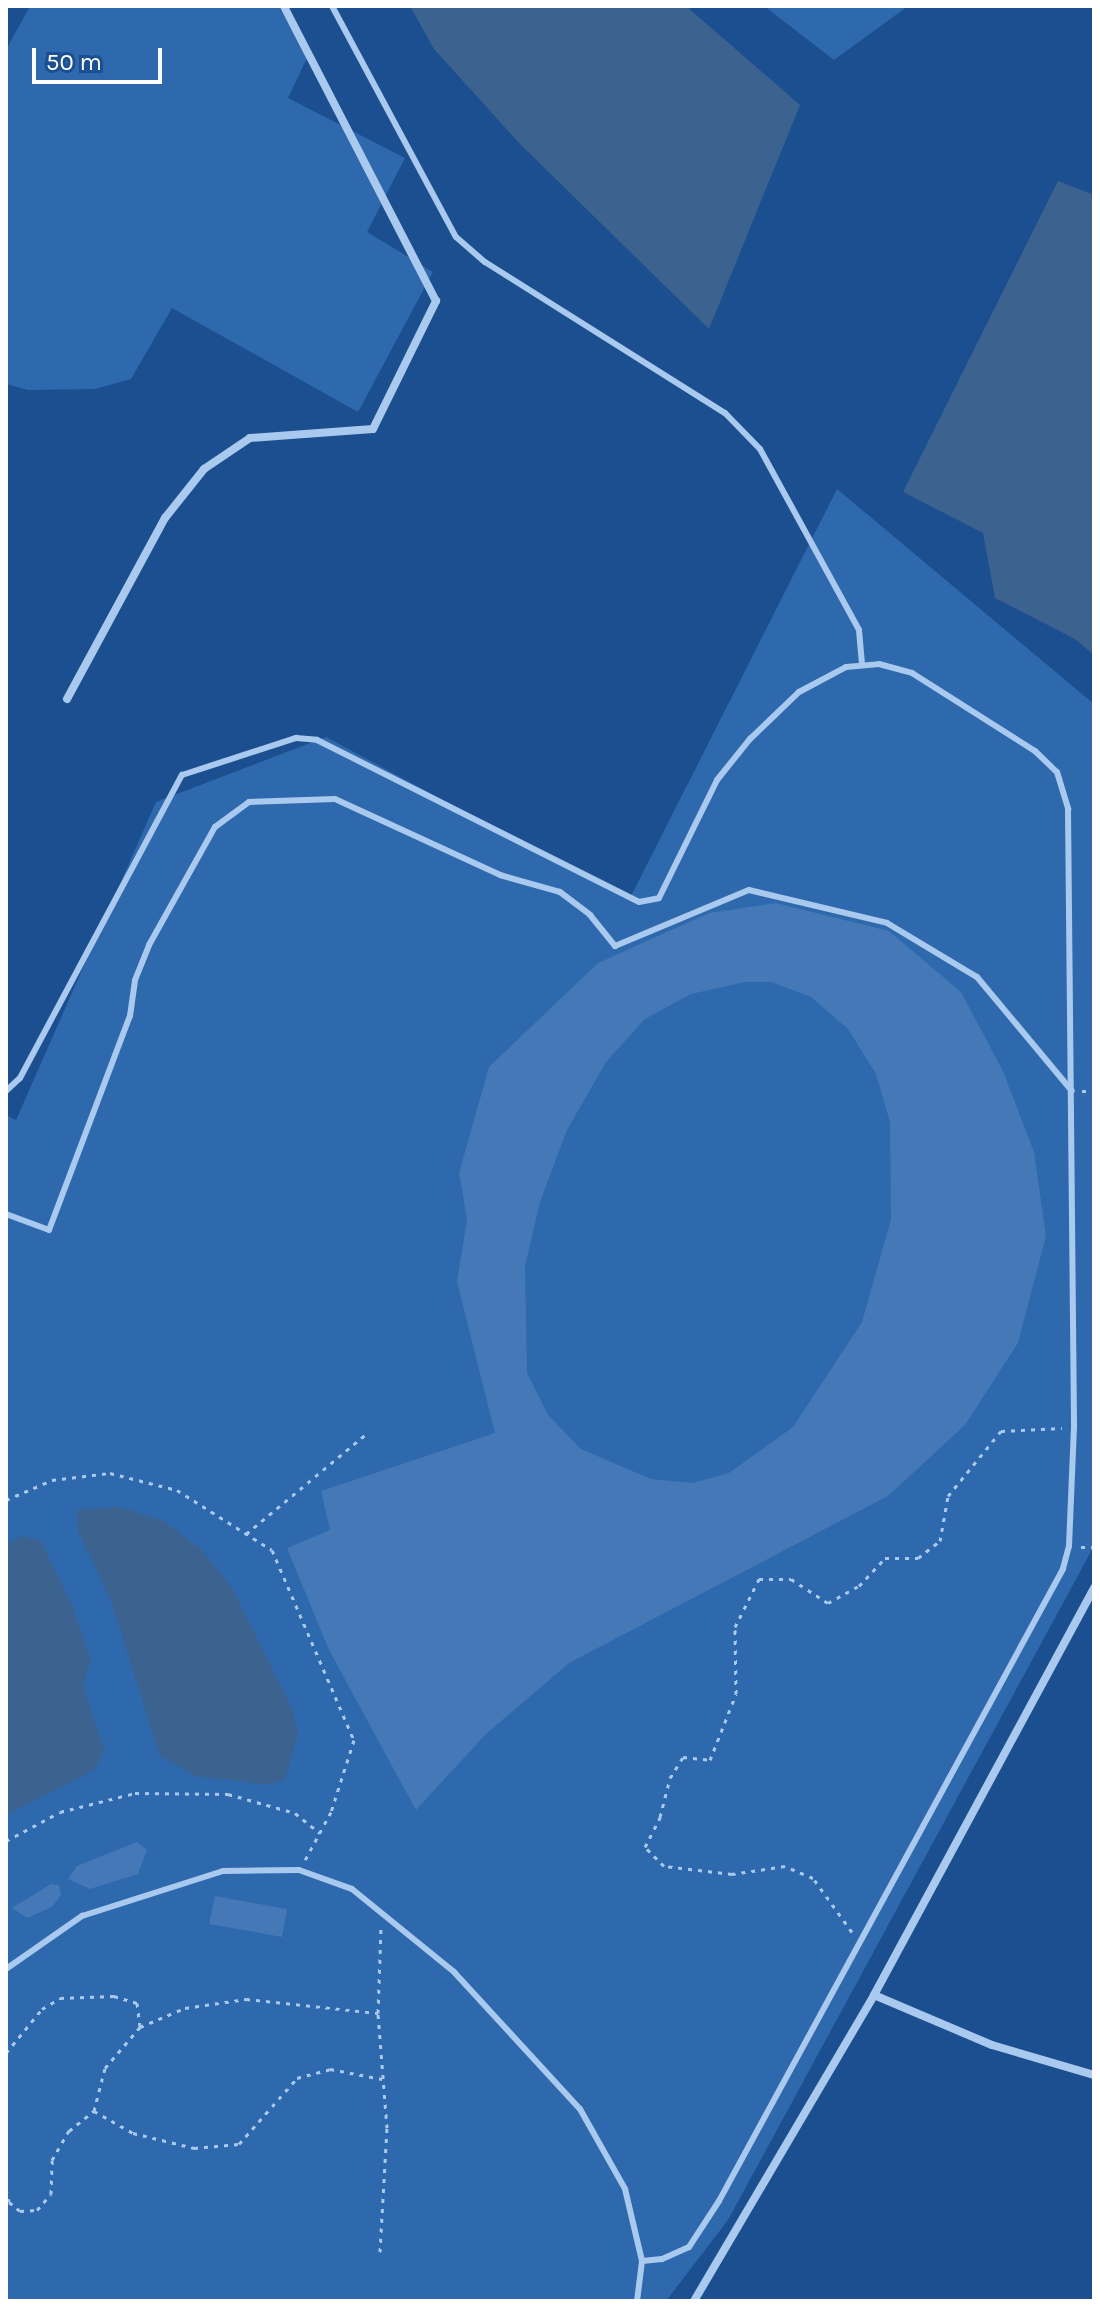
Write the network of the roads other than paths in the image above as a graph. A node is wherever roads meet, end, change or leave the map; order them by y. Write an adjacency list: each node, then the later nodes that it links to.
1 (284, 6): 4 (street)
2 (332, 6): 3 (lane)
3 (862, 665): 5 (lane); 6 (lane)
4 (67, 699)
5 (6, 1091)
6 (1072, 1091): 7 (lane); 12 (lane)
7 (6, 1214)
8 (1094, 1588): 10 (street)
9 (6, 1969): 12 (lane)
10 (874, 1995): 11 (street); 14 (street)
11 (1094, 2075)
12 (642, 2261): 13 (lane)
13 (637, 2301)
14 (694, 2301)

